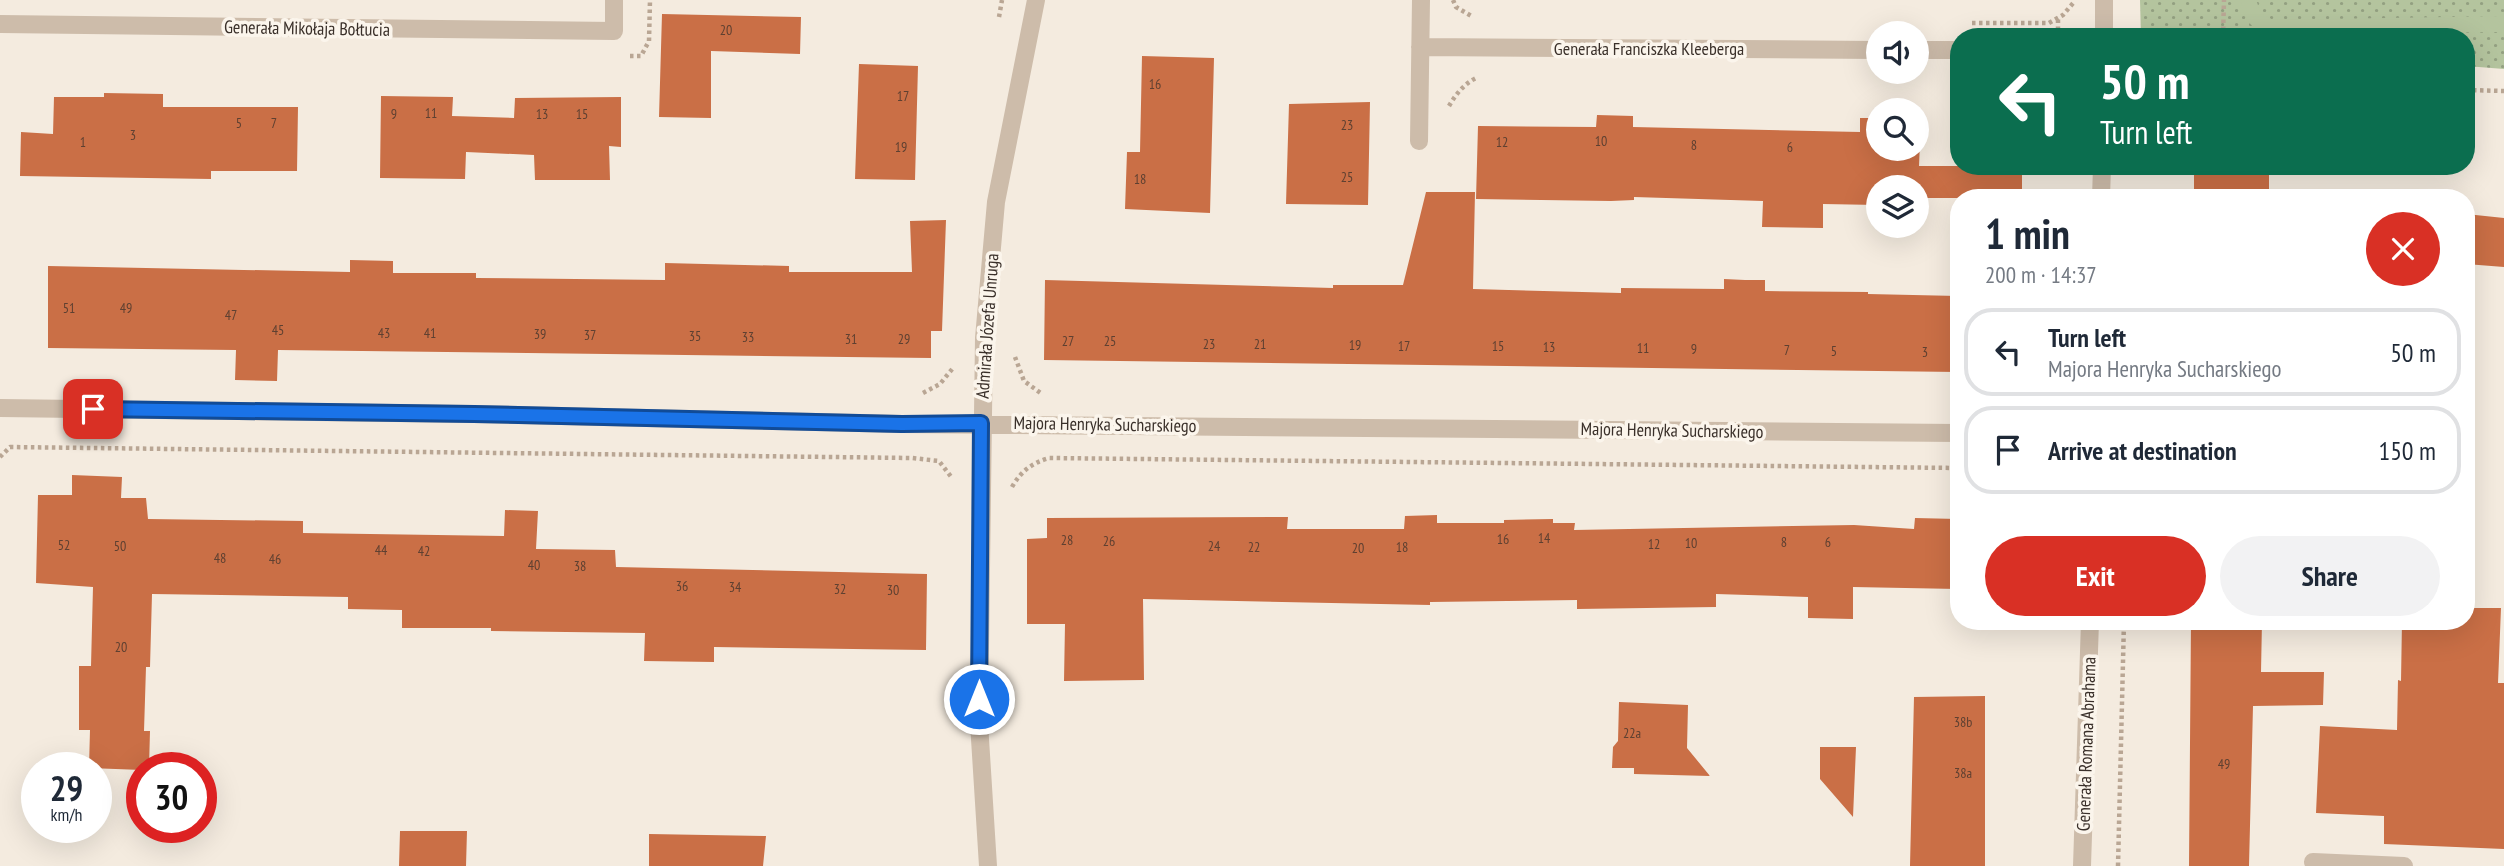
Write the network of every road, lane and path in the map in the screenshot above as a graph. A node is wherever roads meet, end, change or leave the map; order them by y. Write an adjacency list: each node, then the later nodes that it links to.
1 (614, 0): 7 (street, Generała Mikołaja Bołtucia)
2 (1036, 0): 23 (street, Admirała Józefa Unruga)
3 (1421, 0): 11 (street)
4 (2104, 0): 9 (street)
5 (2224, 0): 10 (path)
6 (2058, 18): 8 (path)
7 (0, 24)
8 (2058, 28)
9 (2104, 28)
10 (2222, 28)
11 (1420, 47): 12 (street, Generała Franciszka Kleeberga); 17 (street)
12 (1866, 50)
13 (1929, 50): 14 (street)
14 (1950, 50)
15 (2475, 90): 16 (path)
16 (2504, 91)
17 (1419, 141)
18 (1012, 348): 21 (path)
19 (956, 364): 20 (path)
20 (914, 395)
21 (1045, 396)
22 (0, 408): 23 (street, Majora Henryka Sucharskiego)
23 (981, 423): 24 (street, Majora Henryka Sucharskiego); 32 (street, Admirała Józefa Unruga)
24 (1950, 433)
25 (0, 457): 28 (path)
26 (1950, 468): 27 (path)
27 (1017, 479)
28 (954, 480)
29 (2090, 630): 33 (street, Generała Romana Abrahama)
30 (2124, 630): 34 (path)
31 (2313, 862): 35 (street)
32 (988, 866)
33 (2082, 866)
34 (2118, 866)
35 (2404, 866)

